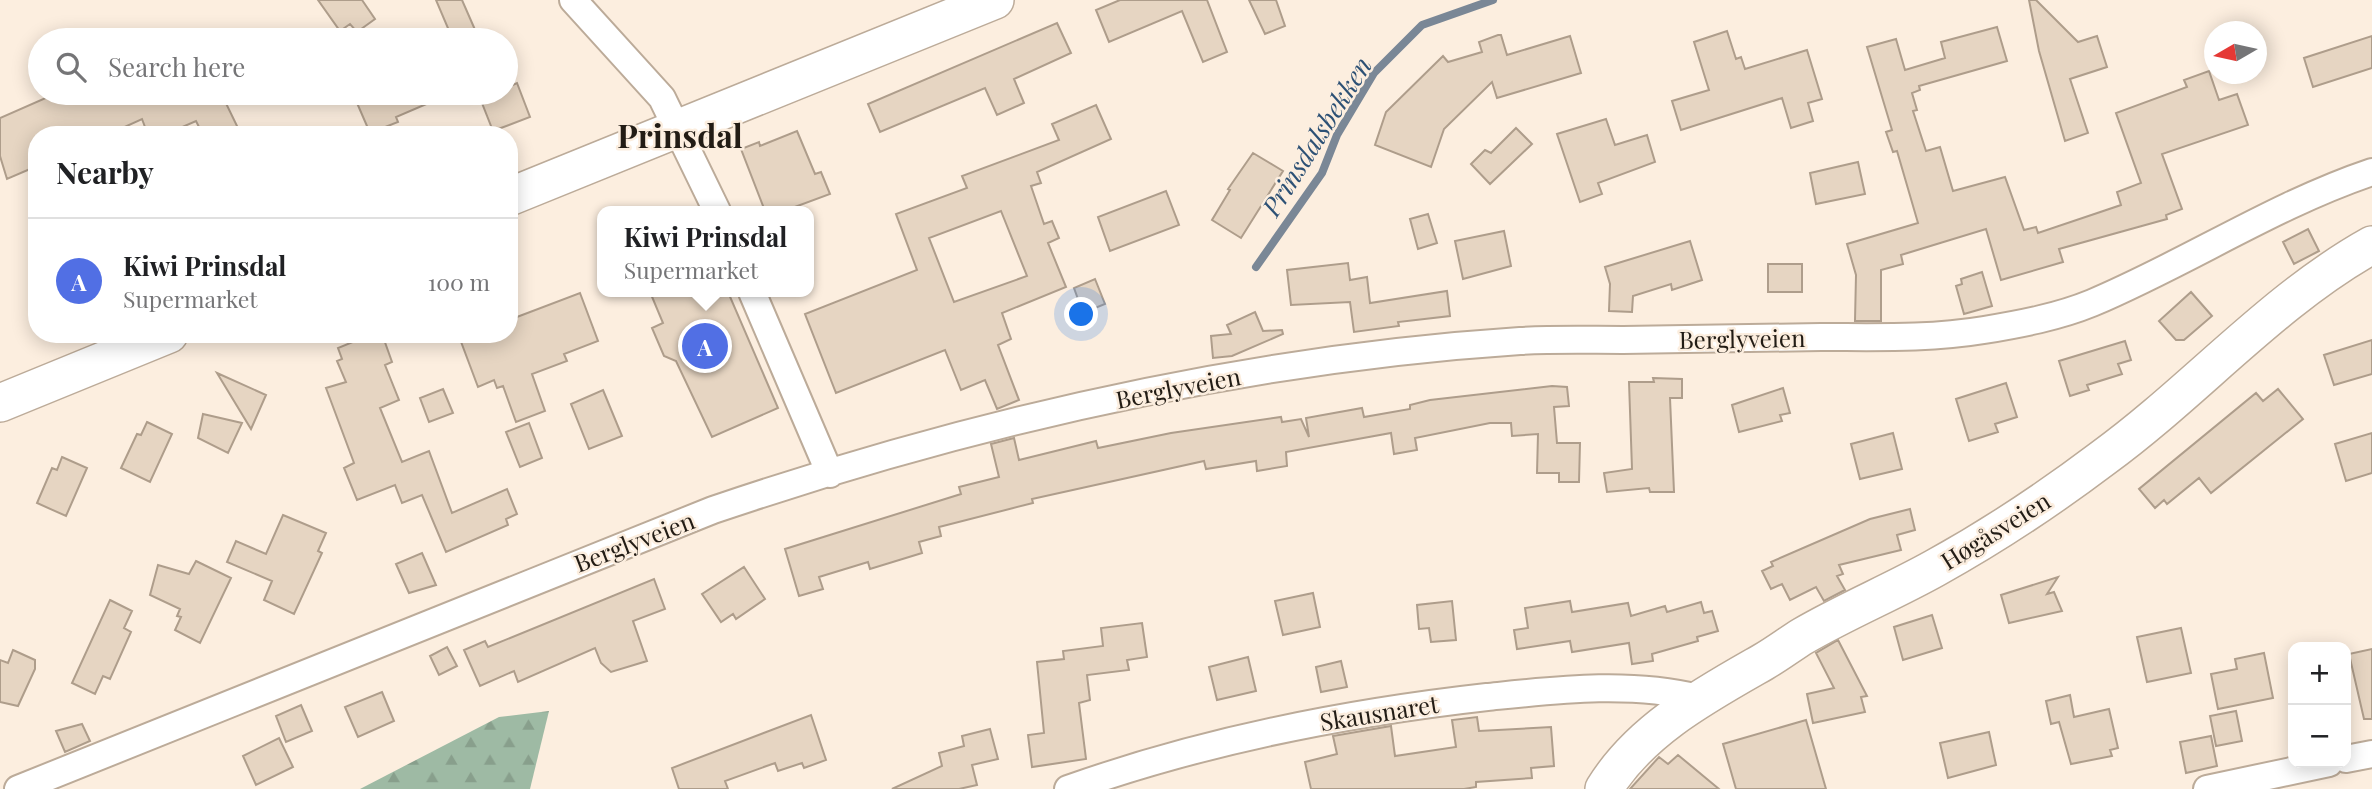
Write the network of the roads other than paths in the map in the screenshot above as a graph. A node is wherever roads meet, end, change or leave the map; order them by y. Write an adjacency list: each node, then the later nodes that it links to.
1 (573, 0): 3 (street)
2 (995, 0): 3 (street)
3 (679, 130): 5 (street); 6 (street)
4 (2372, 172): 11 (street, Berglyveien)
5 (518, 194)
6 (715, 206)
7 (2372, 245): 12 (street, Høgåsveien)
8 (754, 297): 11 (street)
9 (147, 343): 10 (street)
10 (0, 403)
11 (830, 474): 16 (street, Berglyveien)
12 (1698, 698): 17 (street, Skausnaret); 18 (street, Høgåsveien)
13 (2372, 754): 14 (street)
14 (2351, 758)
15 (2306, 768): 19 (street)
16 (18, 789)
17 (1068, 789)
18 (1604, 789)
19 (2207, 789)

